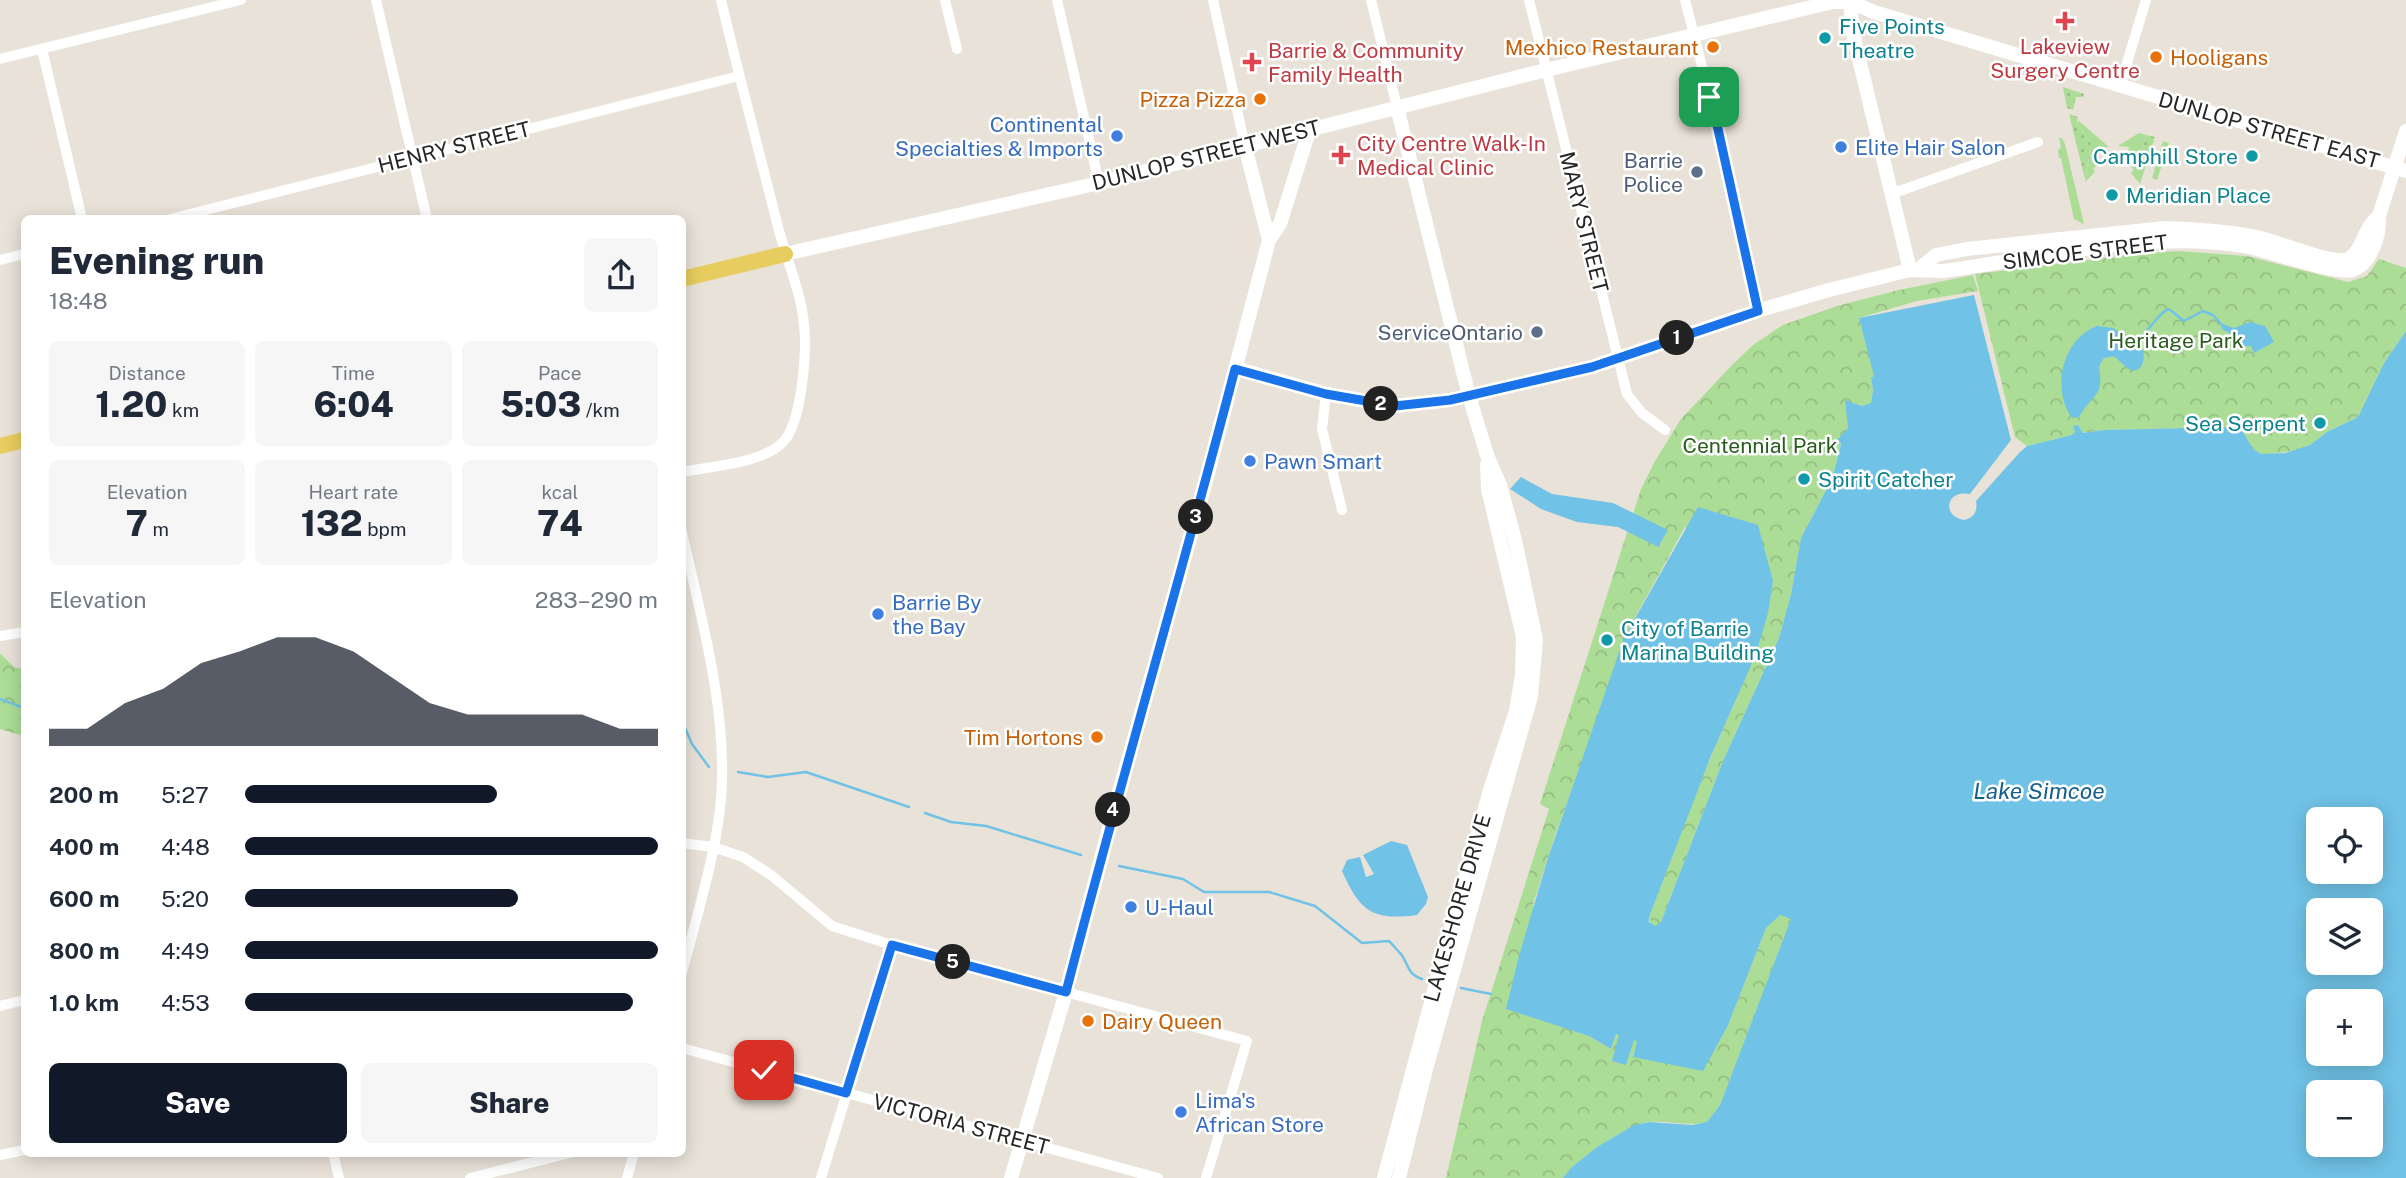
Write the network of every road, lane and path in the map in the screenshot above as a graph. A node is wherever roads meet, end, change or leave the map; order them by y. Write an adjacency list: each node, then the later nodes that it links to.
1 (241, 0): 13 (street)
2 (376, 0): 24 (street)
3 (721, 0): 17 (street)
4 (945, 0): 14 (street)
5 (1057, 0): 26 (street)
6 (1213, 0): 23 (street)
7 (1371, 0): 19 (street)
8 (1529, 0): 16 (street, MARY STREET)
9 (1685, 0): 12 (street)
10 (2146, 0): 18 (street)
11 (1852, 1): 12 (main road, DUNLOP STREET WEST); 18 (main road, DUNLOP STREET EAST); 27 (main road)
12 (1695, 36): 16 (main road, DUNLOP STREET WEST); 37 (street)
13 (42, 49): 15 (street); 28 (street)
14 (957, 49)
15 (0, 59)
16 (1546, 70): 19 (main road, DUNLOP STREET WEST); 38 (street, MARY STREET)
17 (739, 76): 24 (street, HENRY STREET); 32 (street)
18 (2120, 86): 25 (main road, DUNLOP STREET EAST)
19 (1397, 107): 20 (main road, DUNLOP STREET WEST); 41 (main road)
20 (1310, 128): 23 (main road, DUNLOP STREET WEST); 31 (main road)
21 (2406, 131): 25 (main road, SIMCOE STREET)
22 (2038, 142): 27 (street)
23 (1245, 146): 26 (main road, DUNLOP STREET WEST); 31 (main road)
24 (413, 157): 29 (street, HENRY STREET); 30 (street)
25 (2401, 169): 35 (main road, SIMCOE STREET)
26 (1100, 183): 32 (main road, DUNLOP STREET WEST)
27 (1891, 194): 35 (main road)
28 (81, 215)
29 (186, 215)
30 (425, 215)
31 (1269, 240): 39 (main road)
32 (785, 254): 36 (main road, DUNLOP STREET WEST); 45 (street)
33 (21, 255): 34 (street)
34 (0, 260)
35 (1915, 270): 37 (main road, SIMCOE STREET)
36 (686, 278)
37 (1758, 311): 38 (main road, SIMCOE STREET)
38 (1618, 359): 41 (main road, SIMCOE STREET); 42 (street, MARY STREET)
39 (1235, 369): 40 (main road, SIMCOE STREET); 55 (main road)
40 (1326, 394): 41 (main road, SIMCOE STREET); 46 (street)
41 (1469, 396): 50 (main road)
42 (1665, 430)
43 (21, 441): 44 (main road)
44 (0, 446)
45 (686, 471)
46 (1342, 510)
47 (686, 551): 52 (street)
48 (21, 632): 49 (street)
49 (0, 636)
50 (1530, 638): 73 (main road, LAKESHORE DRIVE); 74 (main road)
51 (686, 844): 52 (street)
52 (713, 847): 53 (street); 54 (street)
53 (892, 945): 55 (street); 59 (street)
54 (686, 957)
55 (1066, 992): 60 (main road); 72 (street)
56 (21, 1001): 57 (street)
57 (0, 1006)
58 (686, 1049): 59 (street, VICTORIA STREET)
59 (846, 1093): 60 (street, VICTORIA STREET); 69 (street)
60 (1022, 1139): 70 (main road); 71 (street, VICTORIA STREET)
61 (21, 1151): 62 (street)
62 (0, 1155)
63 (334, 1157): 66 (street)
64 (554, 1157): 67 (street)
65 (633, 1157): 68 (street)
66 (339, 1178)
67 (470, 1178)
68 (627, 1178)
69 (821, 1178)
70 (1011, 1178)
71 (1158, 1178)
72 (1206, 1178)
73 (1384, 1178)
74 (1399, 1178)

